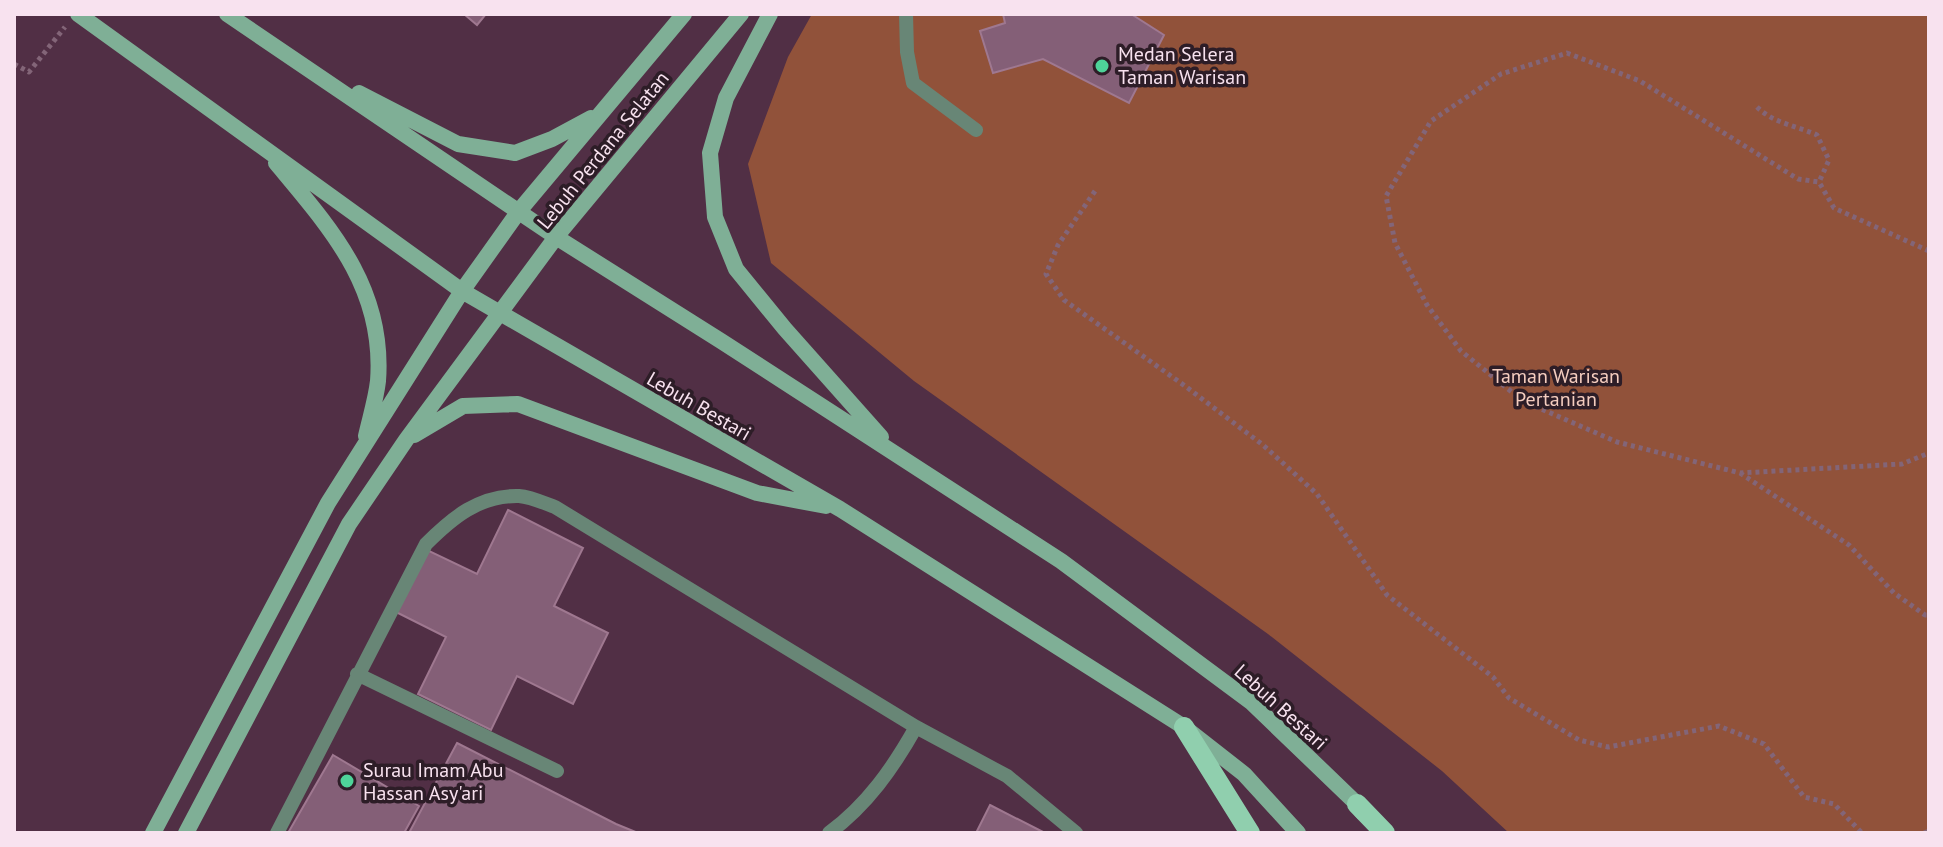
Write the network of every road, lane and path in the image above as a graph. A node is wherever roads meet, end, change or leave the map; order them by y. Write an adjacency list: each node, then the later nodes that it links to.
1 (227, 14): 7 (main road, Lebuh Bestari)
2 (684, 14): 10 (main road, Lebuh Perdana Selatan)
3 (741, 14): 16 (main road, Lebuh Perdana Selatan)
4 (770, 14): 22 (main road)
5 (906, 14): 11 (lane)
6 (72, 20): 8 (path); 12 (main road, Lebuh Bestari)
7 (268, 40): 10 (main road); 15 (main road, Lebuh Bestari)
8 (14, 64)
9 (1757, 107): 13 (path)
10 (597, 115): 15 (main road, Lebuh Perdana Selatan)
11 (976, 130)
12 (260, 144): 18 (main road, Lebuh Bestari); 21 (main road)
13 (1819, 182): 17 (path); 24 (path)
14 (1095, 191): 41 (path)
15 (519, 211): 16 (main road, Lebuh Bestari); 18 (main road, Lebuh Perdana Selatan)
16 (556, 237): 19 (main road, Lebuh Perdana Selatan); 22 (main road, Lebuh Bestari)
17 (1929, 251)
18 (462, 291): 19 (main road, Lebuh Bestari); 21 (main road, Lebuh Perdana Selatan)
19 (499, 315): 20 (main road, Lebuh Perdana Selatan); 25 (main road, Lebuh Bestari)
20 (406, 440): 25 (main road); 33 (main road, Lebuh Perdana Selatan)
21 (363, 449): 32 (main road, Lebuh Perdana Selatan)
22 (894, 452): 31 (main road, Lebuh Bestari)
23 (1929, 453): 24 (path)
24 (1740, 473): 26 (path)
25 (840, 509): 29 (main road, Lebuh Bestari)
26 (1929, 615)
27 (357, 674): 28 (lane); 30 (lane); 34 (lane)
28 (916, 727): 35 (lane); 36 (lane)
29 (1184, 727): 37 (main road); 38 (main road, Lebuh Bestari)
30 (557, 771)
31 (1357, 804): 39 (main road, Lebuh Bestari); 40 (main road)
32 (153, 833)
33 (186, 833)
34 (277, 833)
35 (829, 833)
36 (1076, 833)
37 (1250, 833)
38 (1298, 833)
39 (1375, 833)
40 (1385, 833)
41 (1862, 833)

